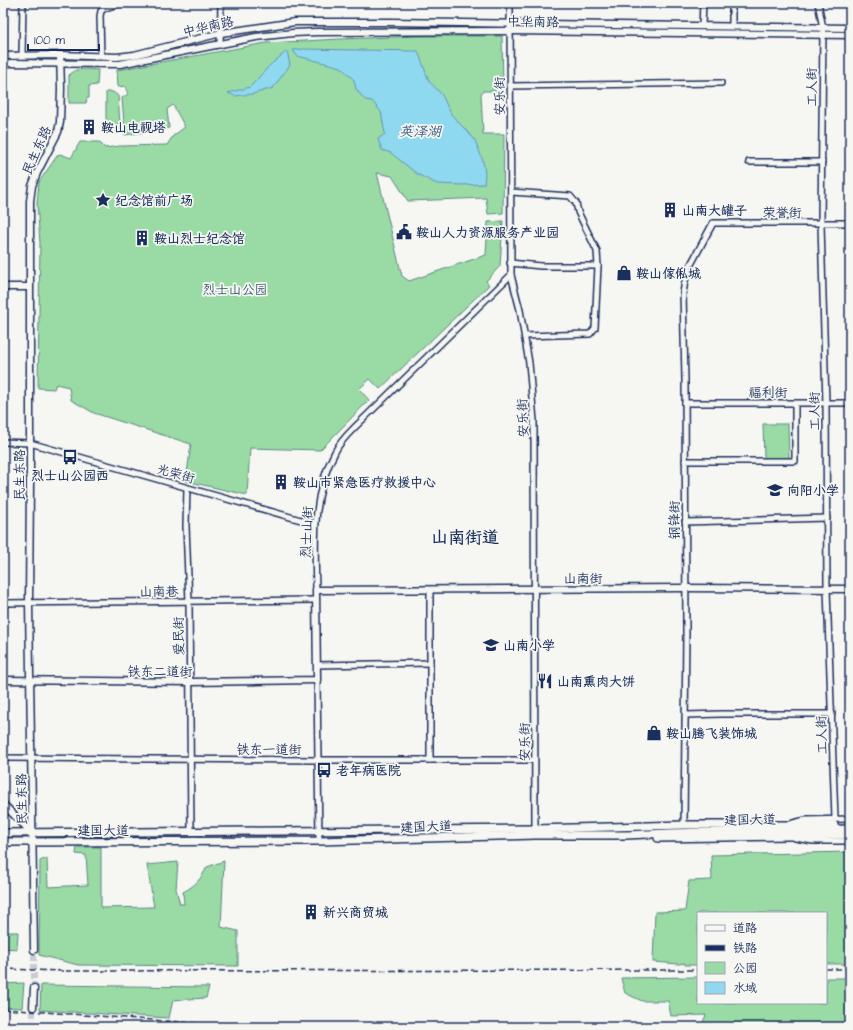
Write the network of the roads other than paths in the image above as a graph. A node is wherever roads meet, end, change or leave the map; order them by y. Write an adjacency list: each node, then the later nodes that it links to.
1 (23, 3): 20 (street)
2 (122, 3): 21 (street)
3 (221, 3): 14 (street)
4 (510, 3): 8 (street, 安乐街)
5 (703, 3): 9 (street)
6 (732, 3): 10 (street)
7 (818, 3): 11 (street, 工人街)
8 (509, 24): 9 (main road, 中华南路); 13 (street, 安乐街); 14 (main road, 中华南路)
9 (702, 26): 10 (main road, 中华南路)
10 (732, 26): 11 (main road, 中华南路)
11 (823, 28): 12 (main road, 中华南路); 15 (street, 工人街)
12 (850, 28)
13 (509, 31): 15 (main road, 中华南路); 17 (main road, 中华南路); 25 (street, 安乐街)
14 (221, 33): 17 (street); 21 (main road, 中华南路)
15 (823, 35): 16 (main road, 中华南路); 27 (street, 工人街)
16 (850, 35)
17 (220, 45): 23 (main road, 中华南路)
18 (60, 55): 20 (main road, 中华南路); 21 (main road, 中华南路); 23 (main road, 民生东路)
19 (3, 56): 20 (main road, 中华南路)
20 (22, 56)
21 (101, 57)
22 (3, 63): 23 (main road, 中华南路)
23 (60, 63): 36 (main road, 民生东路)
24 (721, 83): 25 (street)
25 (510, 86): 28 (street, 安乐街)
26 (749, 162): 27 (street)
27 (822, 162): 31 (street, 工人街)
28 (511, 192): 32 (street, 安乐街); 33 (street)
29 (713, 223): 31 (street, 荣誉街); 38 (street, 钢锋街)
30 (850, 223): 31 (street, 荣誉街)
31 (822, 224): 41 (street, 工人街)
32 (510, 263): 33 (street); 34 (street, 安乐街)
33 (598, 266): 37 (street)
34 (511, 275): 37 (street, 安乐街); 48 (street, 烈士山街)
35 (3, 287): 36 (main road)
36 (29, 287): 43 (main road, 民生东路)
37 (524, 336): 50 (street, 安乐街)
38 (685, 403): 40 (street, 福利街); 44 (street, 钢锋街)
39 (850, 403): 41 (street, 福利街)
40 (794, 404): 41 (street, 福利街); 44 (street)
41 (826, 404): 46 (street, 工人街)
42 (3, 442): 43 (street, 光荣街)
43 (30, 443): 45 (street, 光荣街); 58 (main road, 民生东路)
44 (685, 461): 47 (street, 钢锋街)
45 (187, 488): 48 (street, 光荣街); 56 (street, 爱民街)
46 (827, 518): 47 (street); 51 (street, 工人街)
47 (685, 522): 49 (street, 钢锋街)
48 (315, 524): 53 (street, 烈士山街)
49 (685, 588): 50 (main road, 山南街); 51 (main road, 山南街); 66 (street, 钢锋街)
50 (534, 589): 54 (main road, 山南街); 72 (street, 安乐街)
51 (827, 589): 52 (main road, 山南街); 65 (street, 工人街)
52 (850, 589)
53 (316, 590): 54 (main road, 山南街); 55 (main road, 烈士山街)
54 (430, 590): 59 (street)
55 (316, 600): 56 (street, 山南巷); 60 (main road, 烈士山街)
56 (189, 602): 58 (street, 山南巷); 64 (street, 爱民街)
57 (3, 603): 58 (street, 山南巷)
58 (29, 603): 63 (main road, 民生东路)
59 (430, 663): 60 (street); 71 (street)
60 (317, 665): 62 (main road, 烈士山街)
61 (3, 680): 63 (main road, 铁东二道街)
62 (317, 680): 64 (main road, 铁东二道街); 70 (street, 烈士山街)
63 (30, 681): 64 (main road, 铁东二道街); 68 (main road, 民生东路)
64 (190, 682): 69 (street, 爱民街)
65 (832, 714): 66 (street); 75 (street, 工人街)
66 (686, 715): 78 (street, 钢锋街)
67 (3, 758): 68 (street, 铁东一道街)
68 (31, 758): 69 (street, 铁东一道街); 85 (main road, 民生东路)
69 (191, 759): 70 (street, 铁东一道街); 82 (street, 爱民街)
70 (317, 760): 71 (street, 铁东一道街); 81 (street, 烈士山街)
71 (430, 760): 72 (street, 铁东一道街)
72 (534, 760): 83 (street, 安乐街)
73 (3, 804): 74 (main road); 85 (main road)
74 (3, 816)
75 (835, 819): 76 (street); 79 (street)
76 (850, 819)
77 (850, 824): 79 (highway, 建国大道)
78 (684, 825): 79 (highway, 建国大道); 83 (highway, 建国大道)
79 (785, 825)
80 (850, 829): 86 (highway, 建国大道)
81 (318, 830): 82 (highway, 建国大道); 83 (highway, 建国大道); 89 (street, 烈士山街)
82 (192, 831): 85 (highway, 建国大道)
83 (535, 832): 86 (highway, 建国大道); 89 (highway, 建国大道)
84 (3, 833): 85 (highway, 建国大道)
85 (32, 833): 92 (main road, 民生东路)
86 (626, 835): 87 (highway)
87 (788, 836): 88 (highway); 90 (street)
88 (850, 836)
89 (319, 841): 92 (highway, 建国大道)
90 (850, 841)
91 (3, 842): 92 (highway, 建国大道)
92 (32, 842): 93 (main road, 民生东路)
93 (34, 950)
94 (34, 988): 95 (main road)
95 (34, 1008)

